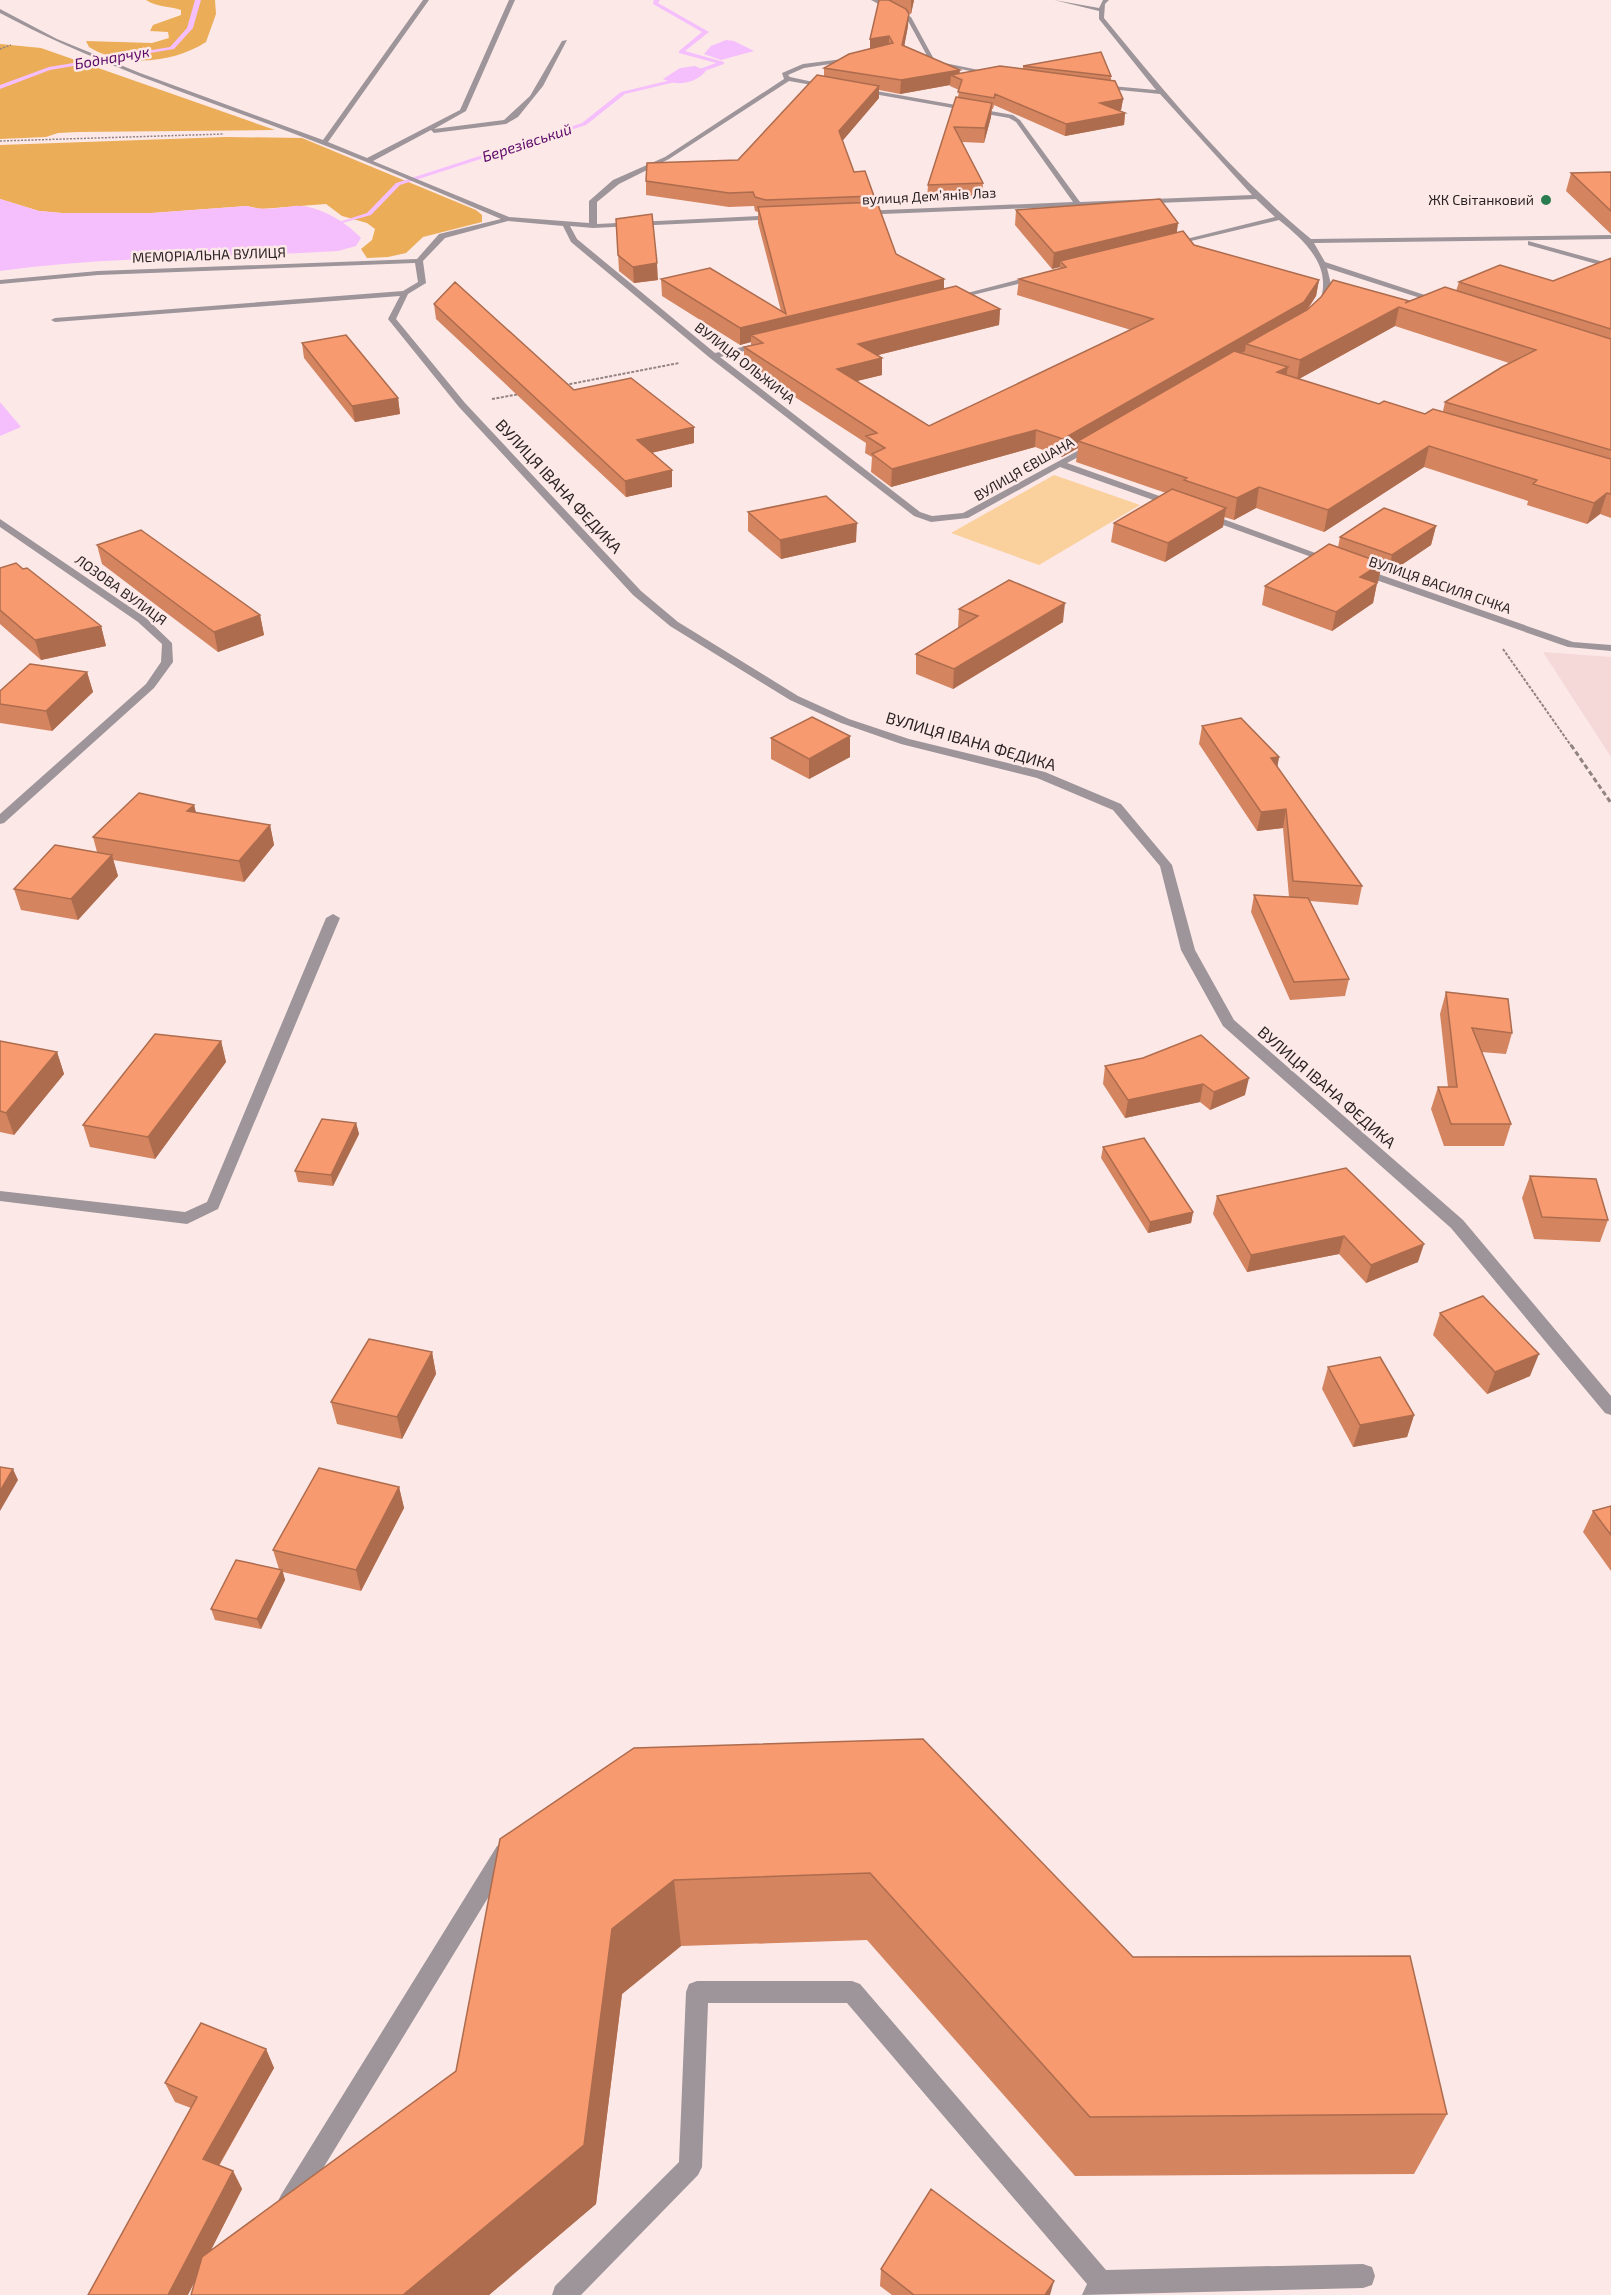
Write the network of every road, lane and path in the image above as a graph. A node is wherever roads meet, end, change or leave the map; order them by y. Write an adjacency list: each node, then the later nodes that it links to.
1 (426, 0): 19 (street)
2 (512, 0): 16 (street)
3 (874, 0): 10 (street)
4 (1057, 0): 6 (street)
5 (1106, 0): 6 (street)
6 (1102, 10): 15 (street)
7 (0, 11): 19 (street)
8 (565, 41): 16 (street)
9 (867, 56): 11 (street)
10 (1007, 75)
11 (788, 79): 12 (street); 28 (street)
12 (834, 86)
13 (1095, 86): 15 (street)
14 (846, 88): 22 (street)
15 (1161, 92): 21 (street)
16 (425, 132): 20 (street)
17 (223, 134): 18 (path)
18 (0, 141)
19 (324, 143): 20 (street)
20 (366, 162): 26 (street)
21 (1257, 197): 22 (street, вулиця Демʼянів Лаз); 25 (street)
22 (1077, 203): 23 (street, вулиця Демʼянів Лаз)
23 (853, 213)
24 (782, 217): 28 (street)
25 (1279, 218): 31 (street); 32 (street)
26 (508, 219): 27 (street); 33 (street)
27 (566, 225): 28 (street); 44 (street, ВУЛИЦЯ ОЛЬЖИЧА)
28 (593, 226)
29 (1611, 237): 30 (street)
30 (1517, 239): 31 (street); 35 (street)
31 (1309, 241): 34 (street)
32 (1163, 246)
33 (419, 261): 37 (street, МЕМОРІАЛЬНА ВУЛИЦЯ); 38 (street, ВУЛИЦЯ ІВАНА ФЕДИКА)
34 (1324, 264): 40 (street); 41 (street)
35 (1611, 266)
36 (1048, 274): 39 (street)
37 (0, 282)
38 (405, 293): 42 (street); 47 (street, ВУЛИЦЯ ІВАНА ФЕДИКА)
39 (944, 300)
40 (1456, 307)
41 (1318, 309)
42 (55, 320)
43 (770, 342): 44 (street)
44 (713, 357): 45 (path); 52 (street, ВУЛИЦЯ ОЛЬЖИЧА)
45 (564, 385)
46 (530, 392): 47 (path)
47 (462, 405): 62 (street, ВУЛИЦЯ ІВАНА ФЕДИКА)
48 (1100, 441): 49 (street, ВУЛИЦЯ ЄВШАНА)
49 (1060, 464): 50 (street); 52 (street, ВУЛИЦЯ ЄВШАНА)
50 (1184, 508)
51 (1195, 512): 54 (street)
52 (917, 514)
53 (0, 522): 59 (street, ЛОЗОВА ВУЛИЦЯ)
54 (1342, 564)
55 (1353, 568): 56 (street, ВУЛИЦЯ ВАСИЛЯ СІЧКА)
56 (1477, 612): 57 (street, ВУЛИЦЯ ВАСИЛЯ СІЧКА); 58 (path)
57 (1611, 648)
58 (1611, 803)
59 (0, 820)
60 (333, 918): 61 (street)
61 (0, 1196)
62 (1611, 1408)
63 (518, 1830): 64 (street)
64 (276, 2224)
65 (1363, 2276): 66 (street)
66 (1097, 2288): 67 (street)
67 (564, 2295)

